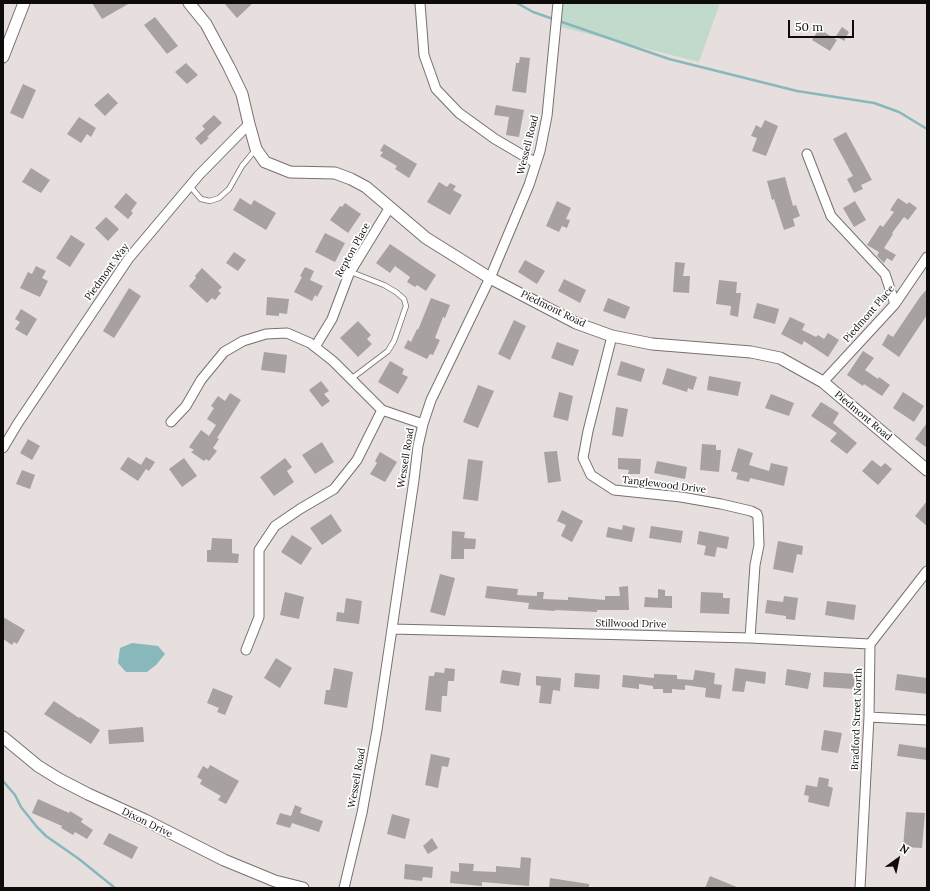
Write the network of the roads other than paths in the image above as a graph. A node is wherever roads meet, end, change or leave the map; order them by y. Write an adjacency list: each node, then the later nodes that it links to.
1 (24, 3): 5 (street)
2 (189, 3): 6 (street, Piedmont Road)
3 (420, 3): 9 (street)
4 (558, 3): 9 (street, Wessell Road)
5 (3, 57)
6 (249, 124): 7 (street, Piedmont Road); 10 (street, Piedmont Way)
7 (256, 149): 10 (lane); 11 (street, Piedmont Road)
8 (807, 154): 15 (street)
9 (536, 162): 14 (street, Wessell Road)
10 (190, 186): 23 (street, Piedmont Way)
11 (390, 207): 13 (street, Repton Place); 14 (street, Piedmont Road)
12 (927, 257): 15 (street, Piedmont Place)
13 (351, 272): 17 (street, Repton Place); 18 (lane)
14 (490, 278): 16 (street, Piedmont Road); 22 (street, Wessell Road)
15 (895, 304): 19 (street, Piedmont Place)
16 (612, 336): 19 (street, Piedmont Road); 27 (street, Tanglewood Drive)
17 (315, 347): 18 (street); 21 (street)
18 (351, 379): 20 (street)
19 (823, 382): 24 (street, Piedmont Road)
20 (382, 410): 22 (street); 29 (street)
21 (171, 422)
22 (423, 424): 26 (street, Wessell Road)
23 (3, 448)
24 (927, 470)
25 (927, 571): 28 (street)
26 (392, 629): 27 (street, Stillwood Drive); 34 (street, Wessell Road)
27 (750, 638): 28 (street, Stillwood Drive)
28 (870, 644): 30 (street, Bradford Street North)
29 (246, 650)
30 (869, 717): 31 (street); 35 (street, Bradford Street North)
31 (927, 720)
32 (3, 737): 33 (street, Dixon Drive)
33 (303, 888)
34 (344, 888)
35 (860, 888)

